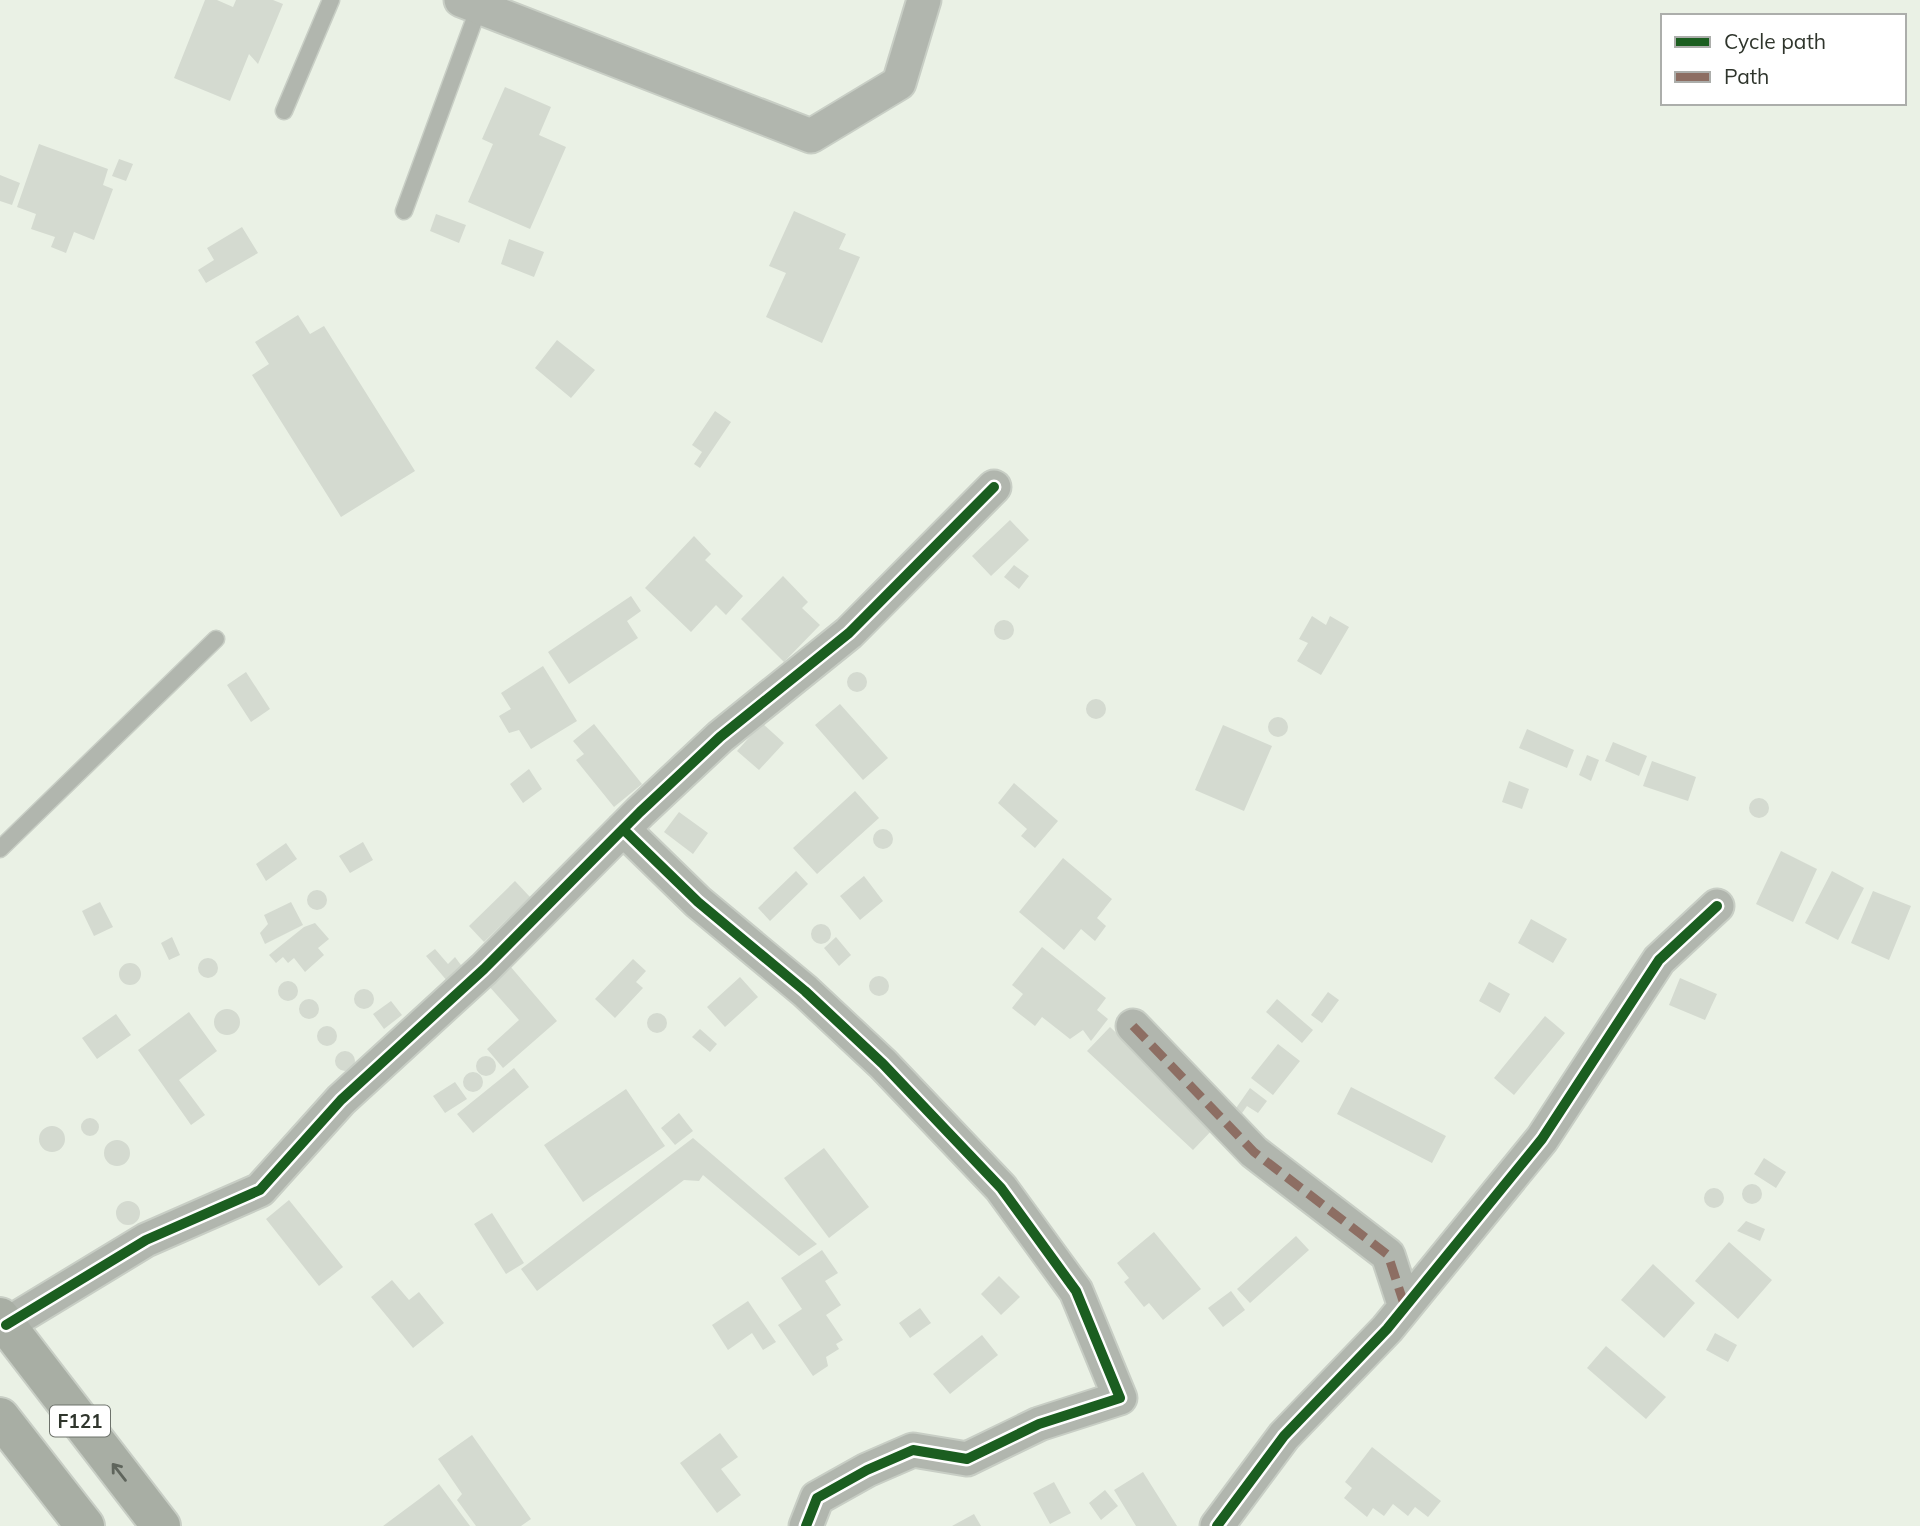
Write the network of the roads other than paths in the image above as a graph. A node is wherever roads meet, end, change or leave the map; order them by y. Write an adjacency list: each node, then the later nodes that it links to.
1 (331, 0): 4 (lane)
2 (925, 0): 3 (street)
3 (470, 4): 5 (lane)
4 (284, 111)
5 (404, 211)
6 (994, 487): 8 (street)
7 (216, 639): 9 (lane)
8 (623, 829): 13 (street); 17 (street)
9 (0, 849)
10 (1717, 906): 12 (street)
11 (1133, 1026): 12 (street)
12 (1405, 1307): 18 (street)
13 (3, 1321): 16 (main road, F121, one-way to 13)
14 (0, 1417): 15 (main road, F121)
15 (85, 1526)
16 (161, 1526)
17 (806, 1526)
18 (1217, 1526)

